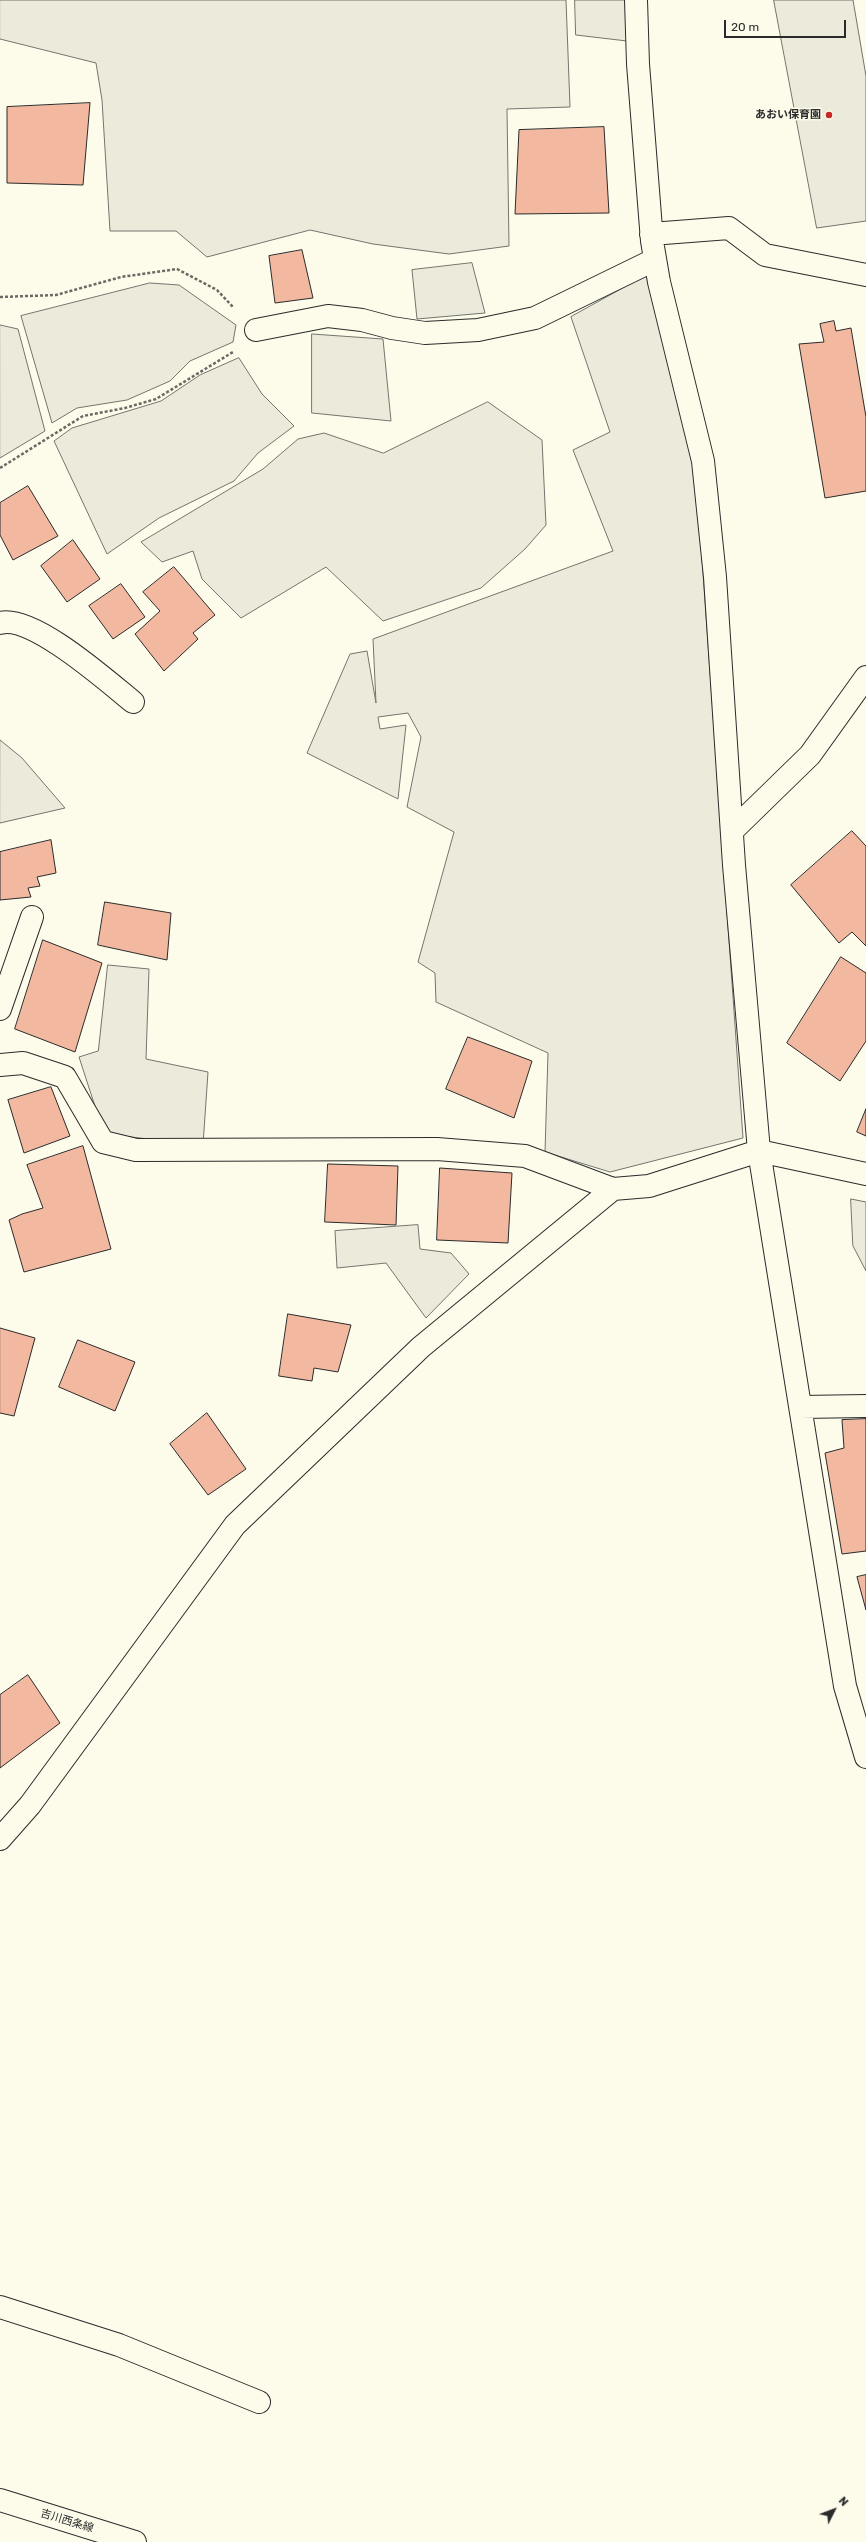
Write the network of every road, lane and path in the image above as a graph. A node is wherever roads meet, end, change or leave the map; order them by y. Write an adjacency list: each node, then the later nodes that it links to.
1 (636, 0): 2 (street)
2 (651, 234): 3 (street); 4 (street)
3 (654, 260): 6 (street); 11 (street)
4 (866, 275)
5 (0, 297): 6 (path)
6 (256, 330): 7 (path)
7 (0, 468)
8 (0, 623): 10 (street)
9 (866, 677): 11 (street)
10 (132, 702)
11 (732, 831): 15 (street)
12 (32, 917): 13 (street)
13 (0, 1009)
14 (0, 1065): 17 (street)
15 (760, 1151): 16 (street); 17 (street); 19 (street)
16 (866, 1174)
17 (614, 1189): 21 (street)
18 (866, 1406): 19 (street)
19 (801, 1408): 20 (street)
20 (866, 1757)
21 (0, 1839)
22 (0, 2307): 23 (street)
23 (259, 2402)
24 (0, 2500): 25 (street, 吉川西条線)
25 (135, 2542)

